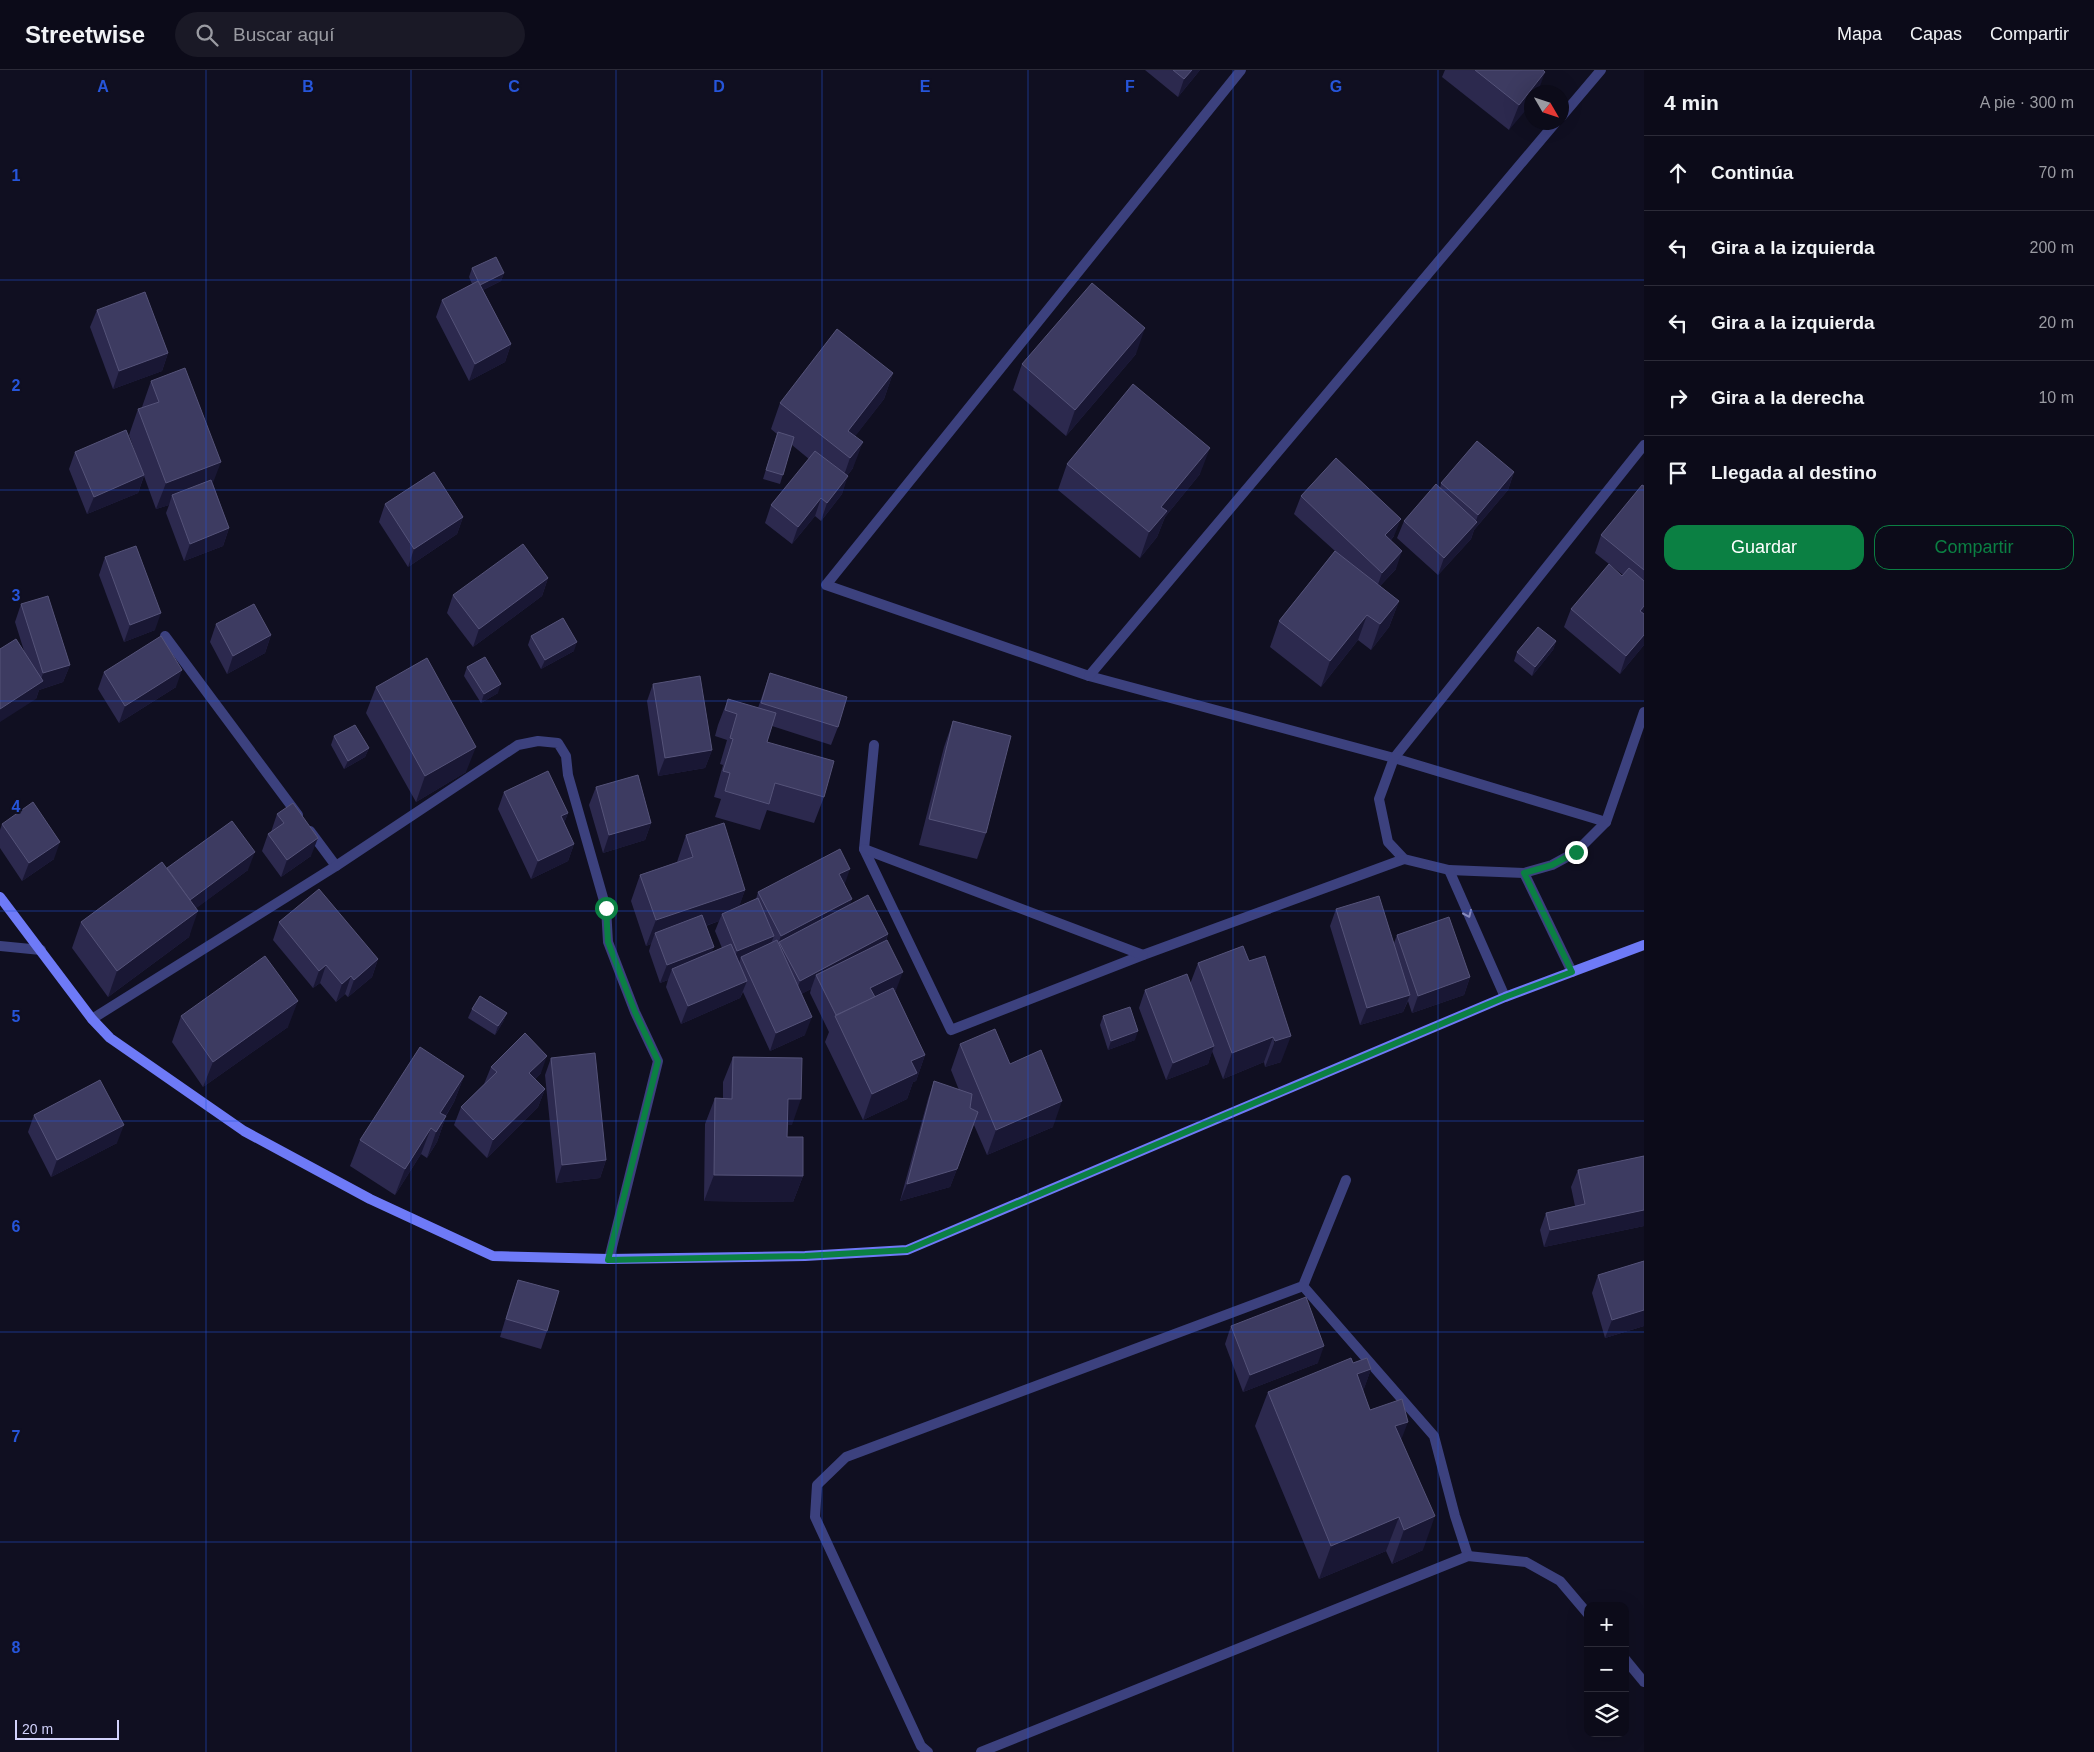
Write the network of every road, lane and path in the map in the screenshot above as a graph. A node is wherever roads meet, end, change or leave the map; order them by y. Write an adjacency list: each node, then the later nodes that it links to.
1 (1241, 70): 7 (street)
2 (1600, 70): 3 (street)
3 (1569, 108)
4 (1549, 130): 7 (street)
5 (1644, 445): 10 (street)
6 (164, 636): 14 (street)
7 (1089, 676): 10 (street)
8 (1644, 712): 11 (street)
9 (874, 745): 12 (street)
10 (1394, 758): 11 (street); 13 (street)
11 (1606, 822): 16 (street)
12 (864, 849): 21 (street); 21 (street)
13 (1404, 859): 15 (street); 21 (street)
14 (336, 866): 24 (street); 26 (street)
15 (1448, 870): 16 (street); 23 (street, one-way to 23)
16 (1524, 873): 22 (street)
17 (0, 897): 20 (street)
18 (1644, 945): 22 (street)
19 (0, 946): 20 (street)
20 (41, 950): 24 (street)
21 (1143, 955)
22 (1572, 972): 23 (street)
23 (1505, 997): 26 (street)
24 (92, 1018): 26 (street)
25 (1346, 1180): 27 (street)
26 (608, 1260)
27 (1303, 1286): 28 (street); 32 (street)
28 (1468, 1556): 29 (street); 33 (street)
29 (1584, 1609)
30 (1629, 1664): 31 (street)
31 (1644, 1682)
32 (928, 1752)
33 (981, 1752)

